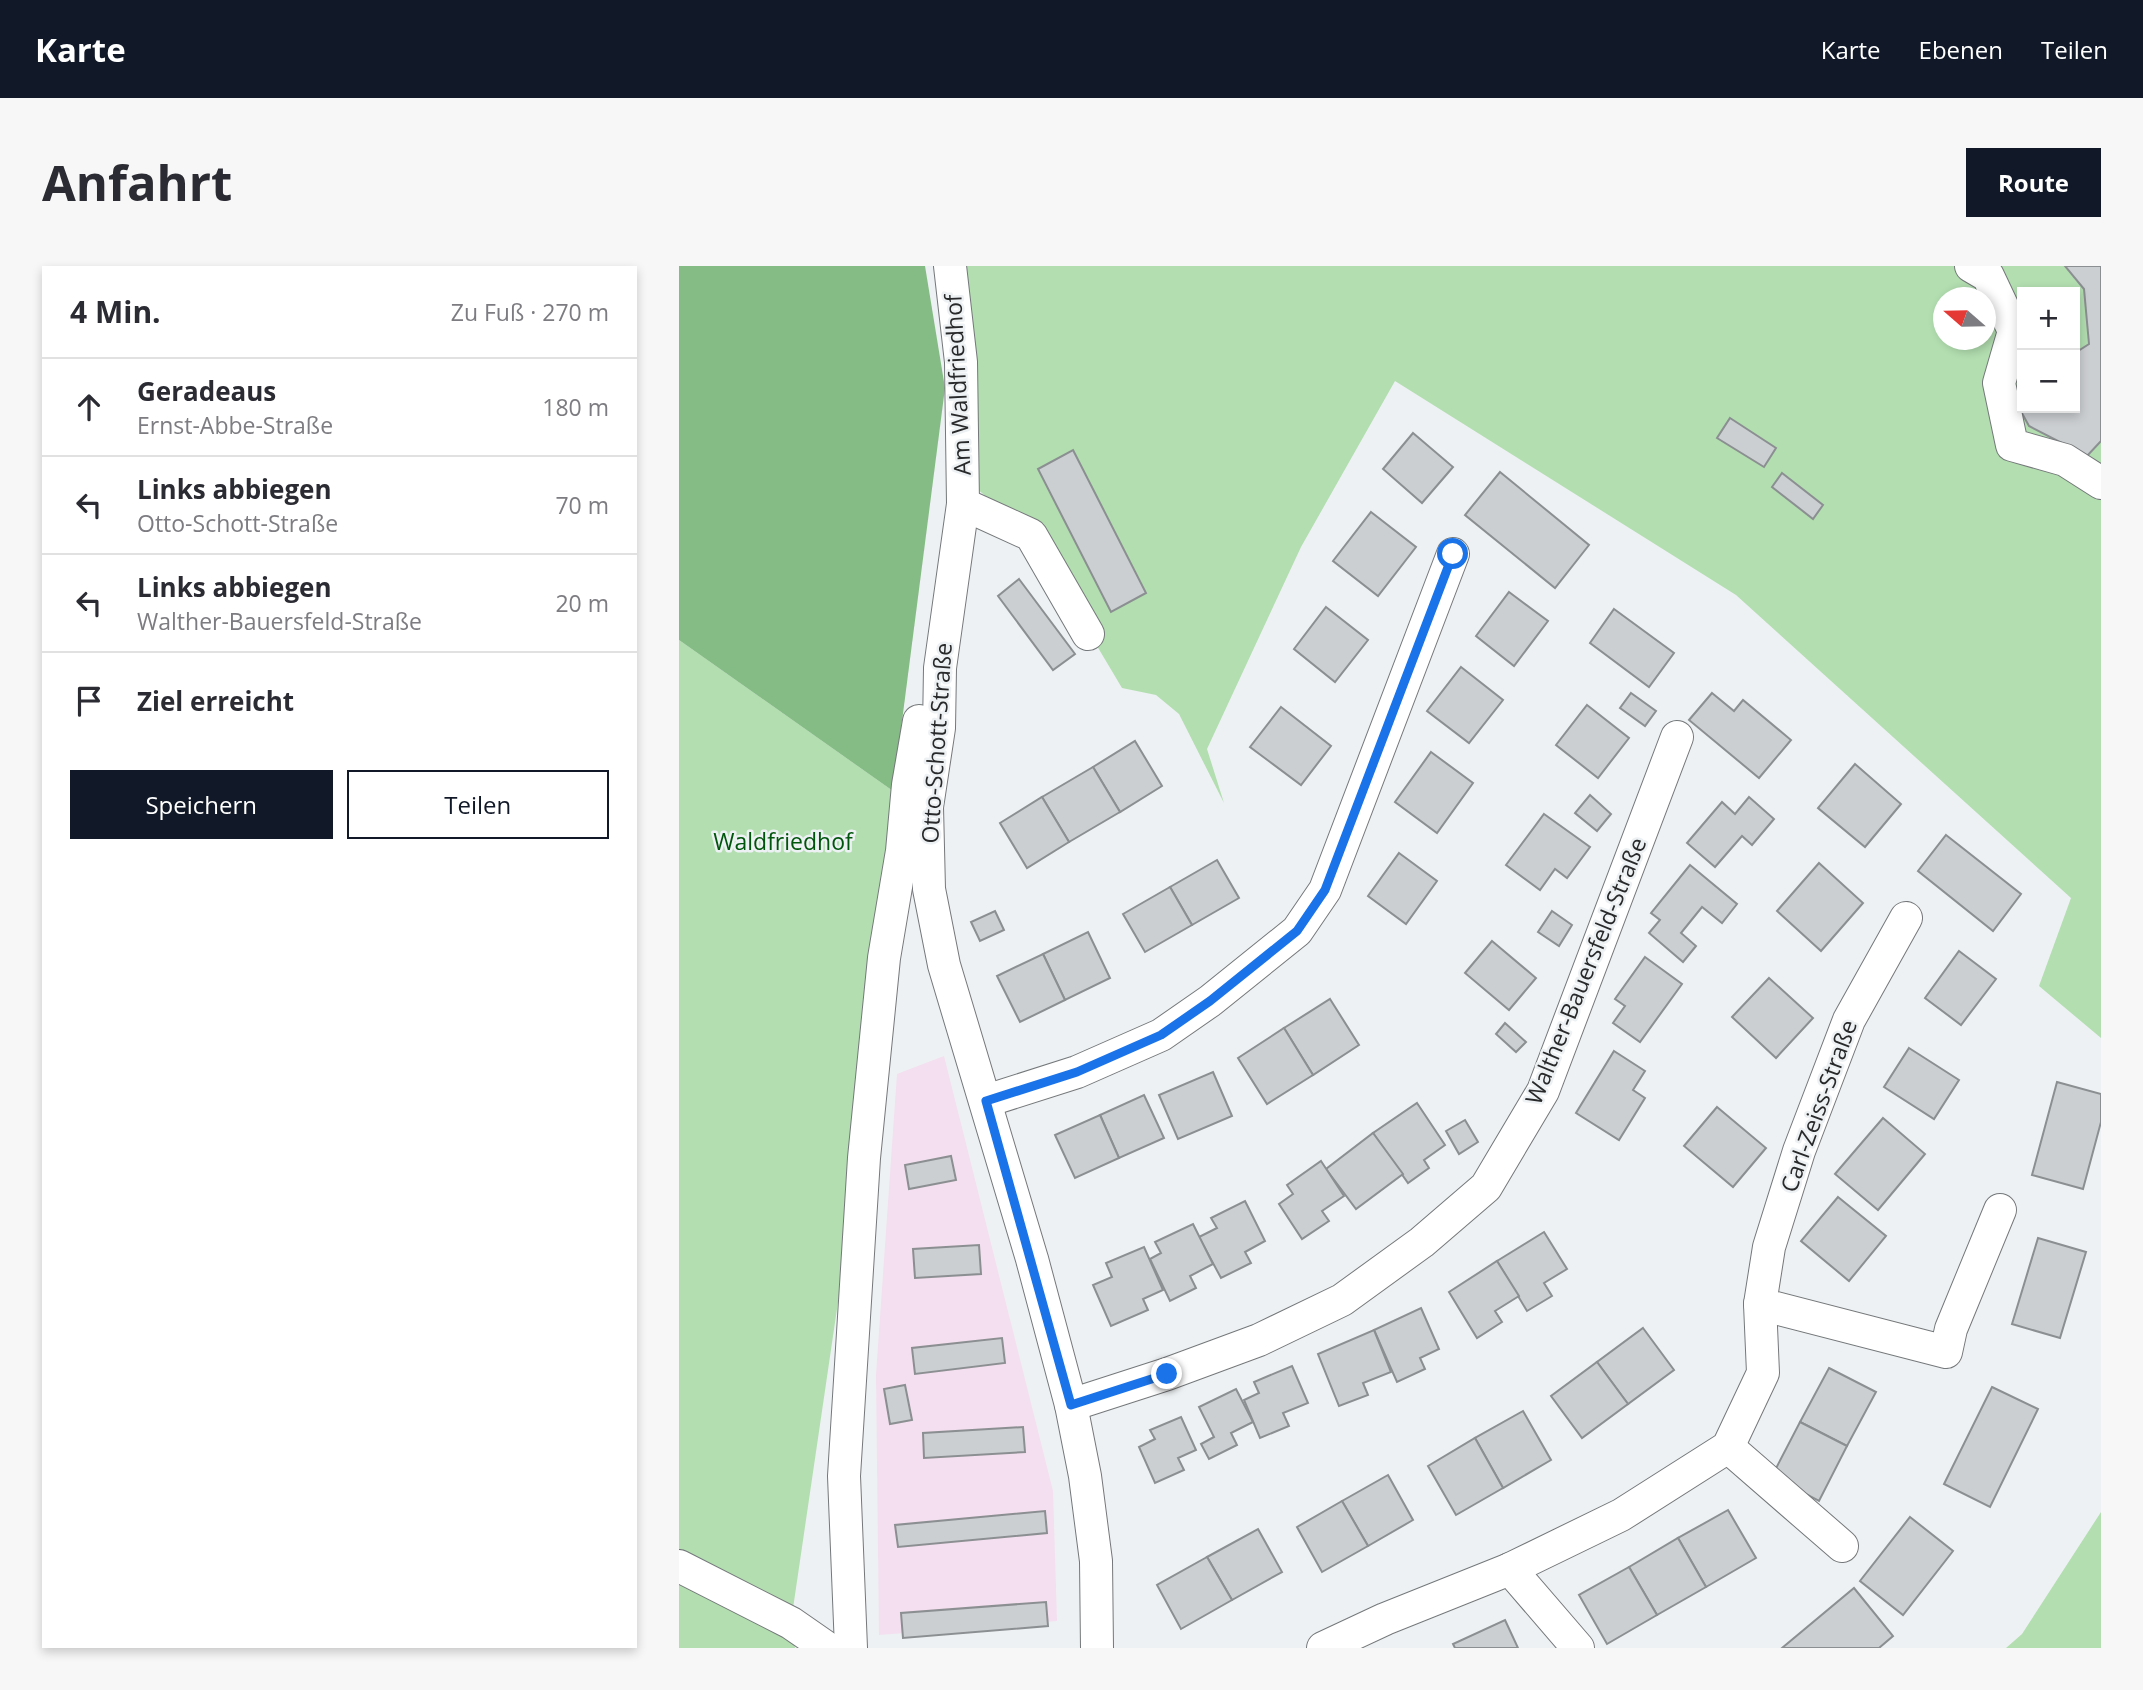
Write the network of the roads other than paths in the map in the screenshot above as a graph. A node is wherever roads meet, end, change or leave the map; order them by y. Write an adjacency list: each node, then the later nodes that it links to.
1 (950, 266): 4 (street, Am Waldfriedhof)
2 (1971, 266): 3 (street)
3 (2101, 483)
4 (963, 504): 6 (street); 7 (street, Otto-Schott-Straße)
5 (1453, 554): 10 (street)
6 (1088, 634)
7 (940, 668): 10 (street, Otto-Schott-Straße); 19 (street)
8 (1677, 737): 13 (street, Walther-Bauersfeld-Straße)
9 (1906, 918): 12 (street, Carl-Zeiss-Straße)
10 (986, 1101): 13 (street, Otto-Schott-Straße)
11 (2000, 1210): 12 (street)
12 (1760, 1304): 14 (street, Carl-Zeiss-Straße)
13 (1071, 1405): 20 (street)
14 (1728, 1447): 15 (street); 17 (street)
15 (1842, 1546)
16 (679, 1566): 18 (street)
17 (1510, 1569): 21 (street); 22 (street)
18 (827, 1648)
19 (851, 1648)
20 (1097, 1648)
21 (1322, 1648)
22 (1577, 1648)

